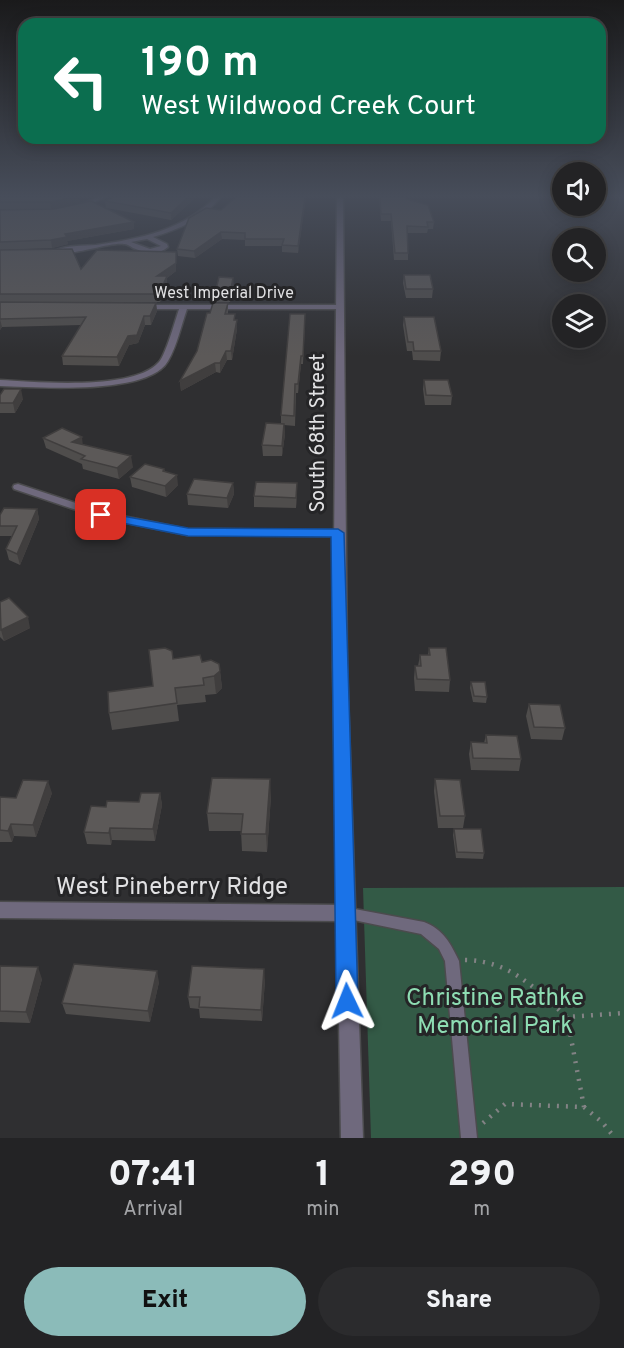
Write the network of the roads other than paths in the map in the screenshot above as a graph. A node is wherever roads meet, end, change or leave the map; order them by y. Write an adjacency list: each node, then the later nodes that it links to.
1 (63, 250): 5 (street)
2 (144, 250): 3 (street)
3 (159, 250)
4 (340, 250): 8 (street, South 68th Street)
5 (48, 252)
6 (138, 307): 7 (street, West Imperial Drive)
7 (184, 307): 8 (street, West Imperial Drive); 9 (street)
8 (339, 307): 11 (street, South 68th Street)
9 (0, 383)
10 (18, 487): 11 (street)
11 (338, 533): 13 (street, South 68th Street)
12 (0, 910): 13 (street, West Pineberry Ridge)
13 (344, 913): 14 (lane); 15 (street, South 68th Street)
14 (469, 1137)
15 (352, 1138)

